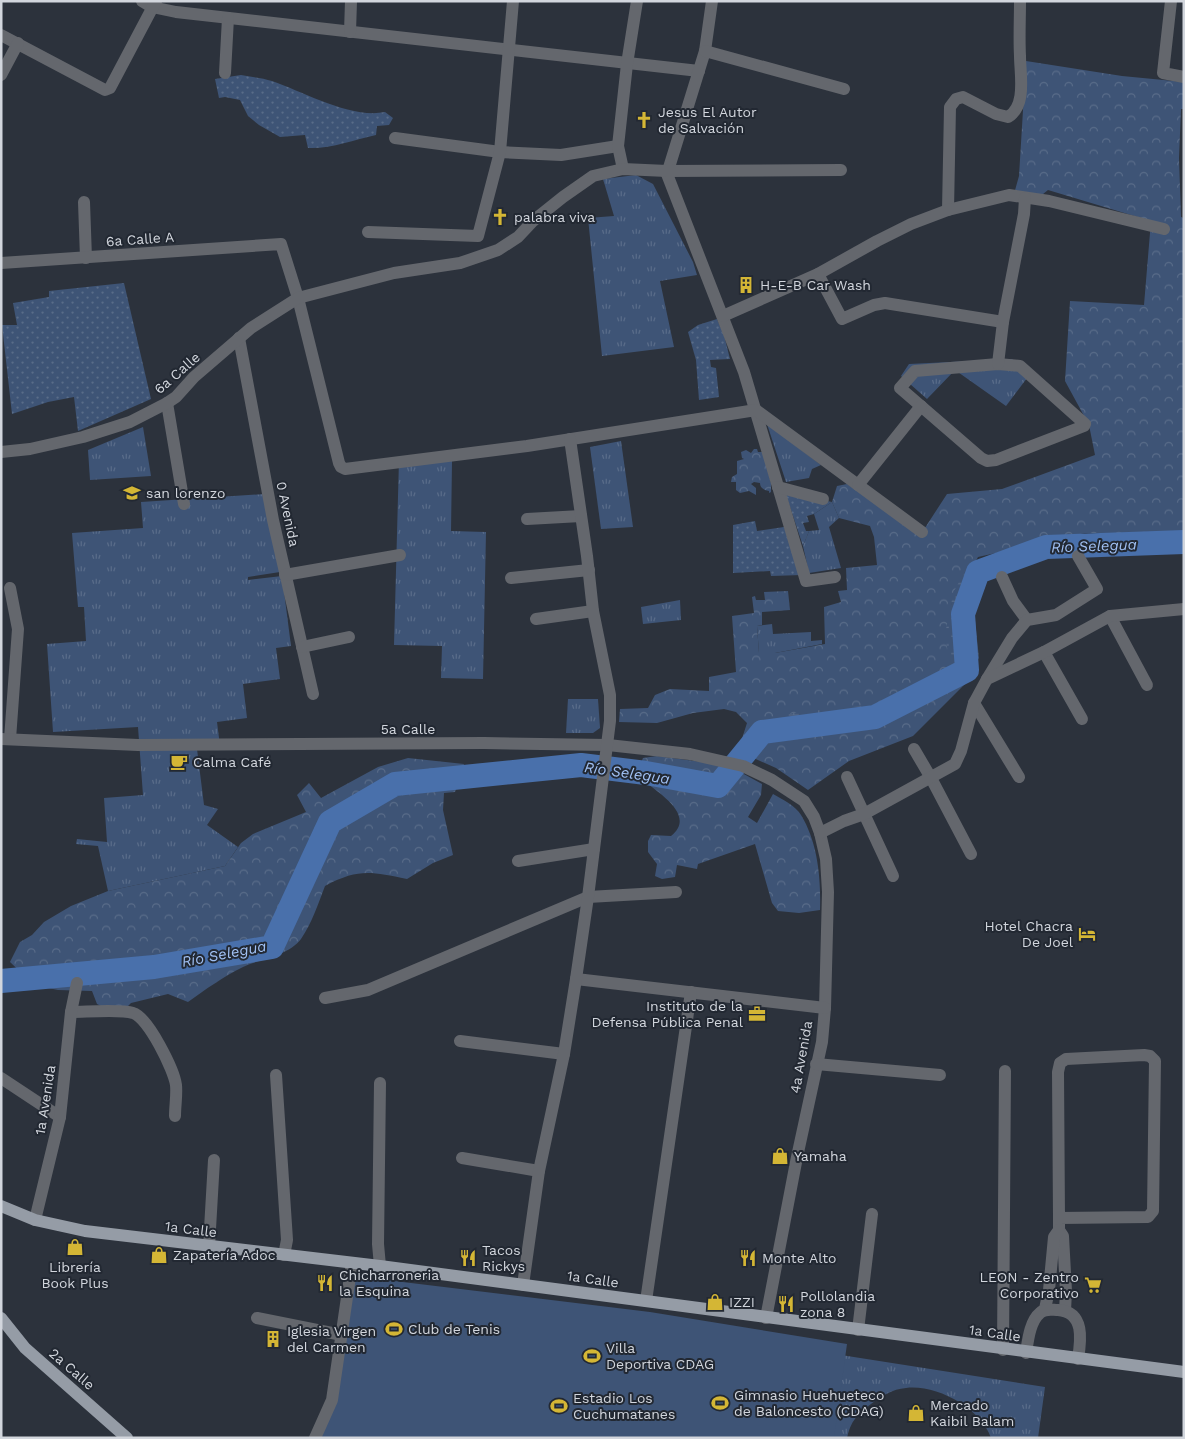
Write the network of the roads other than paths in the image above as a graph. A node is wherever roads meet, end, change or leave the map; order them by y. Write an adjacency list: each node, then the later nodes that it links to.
1 (352, 1): 9 (street)
2 (513, 1): 12 (street)
3 (636, 1): 14 (street)
4 (712, 1): 13 (street)
5 (1020, 1): 28 (street)
6 (1171, 1): 18 (street)
7 (150, 3): 8 (street); 11 (street)
8 (228, 18): 9 (street); 16 (street)
9 (350, 32): 12 (street)
10 (1, 35): 11 (street)
11 (18, 43): 17 (street)
12 (510, 49): 14 (street); 22 (street)
13 (705, 50): 15 (street); 19 (street)
14 (627, 64): 15 (street); 21 (street)
15 (699, 71): 25 (street)
16 (225, 73)
17 (1, 75)
18 (1184, 77)
19 (844, 89)
20 (395, 138): 22 (street)
21 (618, 146): 22 (street); 23 (street)
22 (500, 152): 30 (street)
23 (624, 168): 25 (street, 6a Calle); 34 (street, 6a Calle)
24 (841, 170): 25 (street, 6a Calle)
25 (667, 172): 35 (street)
26 (1025, 198): 28 (street); 29 (street); 36 (street)
27 (84, 202): 31 (street)
28 (948, 210): 33 (street)
29 (1164, 229)
30 (368, 232)
31 (86, 258): 32 (street, 6a Calle A); 34 (street, 6a Calle A)
32 (1, 264)
33 (818, 274): 35 (street); 36 (street)
34 (298, 298): 37 (street, 6a Calle); 42 (street)
35 (723, 316): 41 (street)
36 (1003, 322): 38 (street)
37 (239, 338): 39 (street, 6a Calle); 54 (street, 0 Avenida)
38 (998, 364): 40 (street); 40 (street)
39 (167, 403): 43 (street, 6a Calle); 47 (street)
40 (921, 406): 44 (street)
41 (756, 410): 42 (street); 44 (street); 45 (street)
42 (570, 440): 48 (street)
43 (1, 451)
44 (858, 485): 50 (street)
45 (778, 487): 46 (street); 55 (street)
46 (823, 499)
47 (184, 504)
48 (581, 516): 49 (street); 53 (street)
49 (527, 518)
50 (922, 532)
51 (400, 555): 54 (street)
52 (1078, 556): 63 (street)
53 (588, 570): 57 (street); 60 (street)
54 (285, 575): 65 (street, 0 Avenida)
55 (835, 577)
56 (1002, 577): 63 (street)
57 (512, 578)
58 (10, 588): 72 (street)
59 (1184, 609): 61 (street)
60 (593, 611): 62 (street); 73 (street)
61 (1110, 616): 66 (street); 68 (street)
62 (536, 619)
63 (1027, 620): 67 (street)
64 (349, 637): 65 (street)
65 (302, 647): 69 (street, 0 Avenida)
66 (1044, 652): 67 (street); 71 (street)
67 (986, 679): 70 (street)
68 (1147, 685)
69 (313, 694)
70 (974, 703): 75 (street); 77 (street)
71 (1082, 719)
72 (6, 739): 73 (street, 5a Calle)
73 (608, 745): 78 (street, 5a Calle); 81 (street)
74 (914, 750): 77 (street)
75 (1019, 777)
76 (848, 778): 79 (street)
77 (932, 778): 79 (street); 82 (street)
78 (804, 802): 80 (street, 4a Avenida)
79 (864, 814): 80 (street); 84 (street)
80 (820, 833): 91 (street, 4a Avenida)
81 (594, 849): 83 (street); 86 (street)
82 (971, 854)
83 (518, 861)
84 (893, 876)
85 (676, 892): 86 (street)
86 (588, 897): 87 (street); 90 (street)
87 (576, 979): 89 (street); 94 (street)
88 (77, 983): 92 (street, 1a Avenida)
89 (692, 992): 91 (street); 115 (street)
90 (326, 998)
91 (825, 1008): 95 (street, 4a Avenida)
92 (71, 1012): 101 (street); 102 (street, 1a Avenida)
93 (460, 1041): 94 (street)
94 (564, 1054): 105 (street)
95 (816, 1064): 98 (street); 120 (street, 4a Avenida)
96 (1004, 1071): 123 (street)
97 (276, 1075): 111 (street)
98 (940, 1075)
99 (1, 1078): 102 (street)
100 (380, 1083): 113 (street)
101 (175, 1116)
102 (60, 1117): 108 (street, 1a Avenida)
103 (462, 1158): 105 (street)
104 (214, 1160): 110 (street)
105 (538, 1170): 114 (street)
106 (1, 1206): 108 (main road, 1a Calle)
107 (872, 1214): 121 (street)
108 (35, 1220): 110 (main road, 1a Calle)
109 (1059, 1224): 109 (street); 116 (street); 117 (street)
110 (209, 1246): 111 (main road, 1a Calle)
111 (284, 1255): 112 (main road, 1a Calle)
112 (352, 1263): 113 (main road, 1a Calle); 122 (street)
113 (380, 1266): 114 (main road, 1a Calle)
114 (522, 1285): 115 (main road, 1a Calle)
115 (646, 1301): 120 (main road, 1a Calle)
116 (1045, 1309): 117 (street); 124 (street)
117 (1065, 1311): 125 (street)
118 (1, 1318): 127 (main road, 2a Calle)
119 (257, 1318): 122 (street)
120 (766, 1318): 121 (main road, 1a Calle)
121 (858, 1330): 123 (main road, 1a Calle)
122 (342, 1335): 128 (street)
123 (1003, 1350): 124 (main road, 1a Calle)
124 (1026, 1352): 125 (main road, 1a Calle)
125 (1078, 1359): 126 (main road, 1a Calle)
126 (1184, 1372)
127 (127, 1438)
128 (315, 1438)

